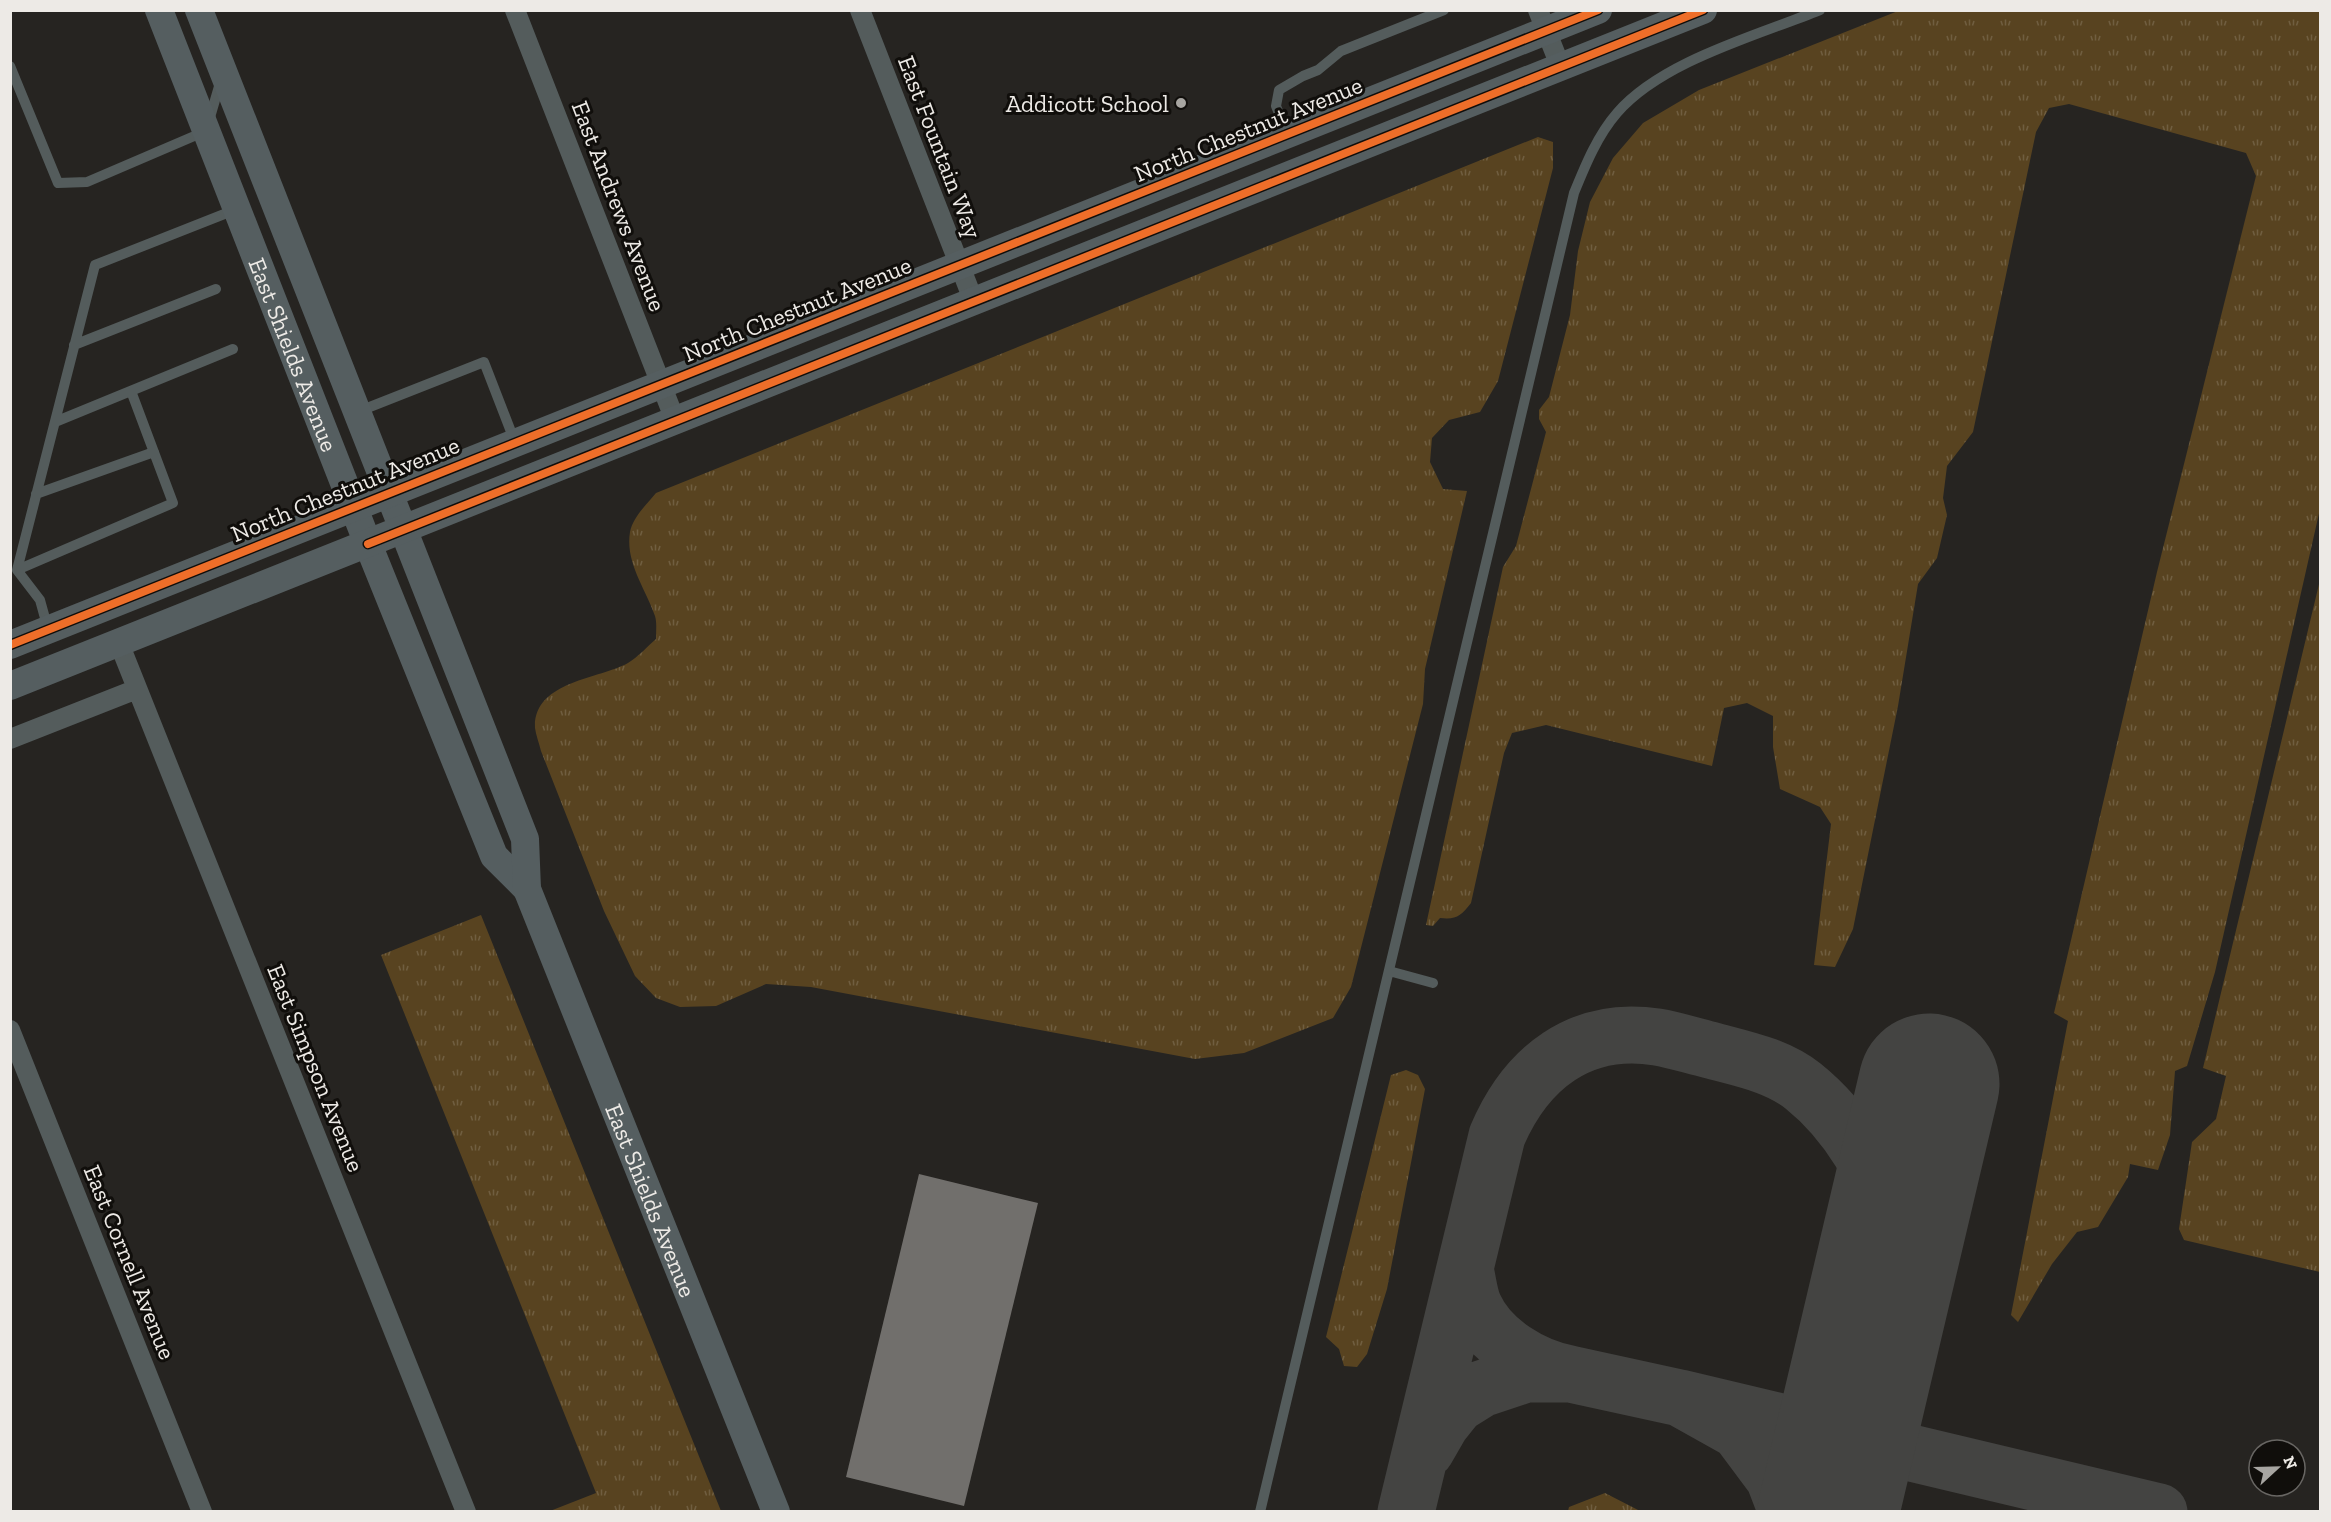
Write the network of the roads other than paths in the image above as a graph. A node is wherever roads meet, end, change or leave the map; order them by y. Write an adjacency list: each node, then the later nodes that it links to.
1 (159, 10): 13 (main road, East Shields Avenue)
2 (199, 10): 12 (main road, East Shields Avenue)
3 (515, 10): 21 (street, East Andrews Avenue)
4 (860, 10): 16 (street, East Fountain Way)
5 (1444, 10): 14 (lane)
6 (1598, 10): 9 (main road, North Chestnut Avenue)
7 (1703, 10): 11 (main road)
8 (1820, 10): 42 (lane)
9 (1542, 21): 11 (street); 14 (main road, North Chestnut Avenue)
10 (10, 66): 13 (lane)
11 (1561, 68): 18 (main road)
12 (223, 72): 13 (lane); 23 (main road, East Shields Avenue)
13 (206, 131): 15 (main road, East Shields Avenue)
14 (1288, 134): 16 (main road, North Chestnut Avenue)
15 (237, 209): 19 (lane); 30 (main road, East Shields Avenue)
16 (958, 266): 18 (street, East Fountain Way); 21 (main road, North Chestnut Avenue)
17 (216, 289): 19 (lane)
18 (974, 302): 24 (main road)
19 (74, 345): 25 (lane)
20 (233, 349): 22 (lane)
21 (661, 383): 24 (street, East Andrews Avenue); 26 (main road, North Chestnut Avenue)
22 (131, 391): 25 (lane); 27 (lane)
23 (357, 412): 26 (lane); 28 (main road, East Shields Avenue)
24 (675, 420): 31 (main road)
25 (55, 422): 29 (lane)
26 (515, 442): 28 (main road, North Chestnut Avenue)
27 (154, 452): 29 (lane); 33 (lane)
28 (388, 493): 30 (main road, North Chestnut Avenue); 31 (main road, East Shields Avenue)
29 (36, 494): 33 (lane)
30 (353, 507): 32 (main road, East Shields Avenue); 34 (main road, North Chestnut Avenue)
31 (402, 530): 32 (main road); 41 (main road, East Shields Avenue)
32 (368, 544): 35 (main road); 41 (main road, East Shields Avenue)
33 (17, 570): 34 (lane)
34 (48, 629): 36 (main road, North Chestnut Avenue); 37 (main road)
35 (119, 643): 38 (main road); 39 (street, East Simpson Avenue)
36 (10, 645)
37 (10, 667)
38 (10, 686)
39 (137, 688): 40 (street); 46 (street, East Simpson Avenue)
40 (10, 739)
41 (528, 888): 47 (main road, East Shields Avenue)
42 (1389, 971): 43 (lane); 48 (lane)
43 (1433, 983)
44 (10, 1030): 45 (street, East Cornell Avenue)
45 (202, 1512)
46 (466, 1512)
47 (776, 1512)
48 (1260, 1512)

